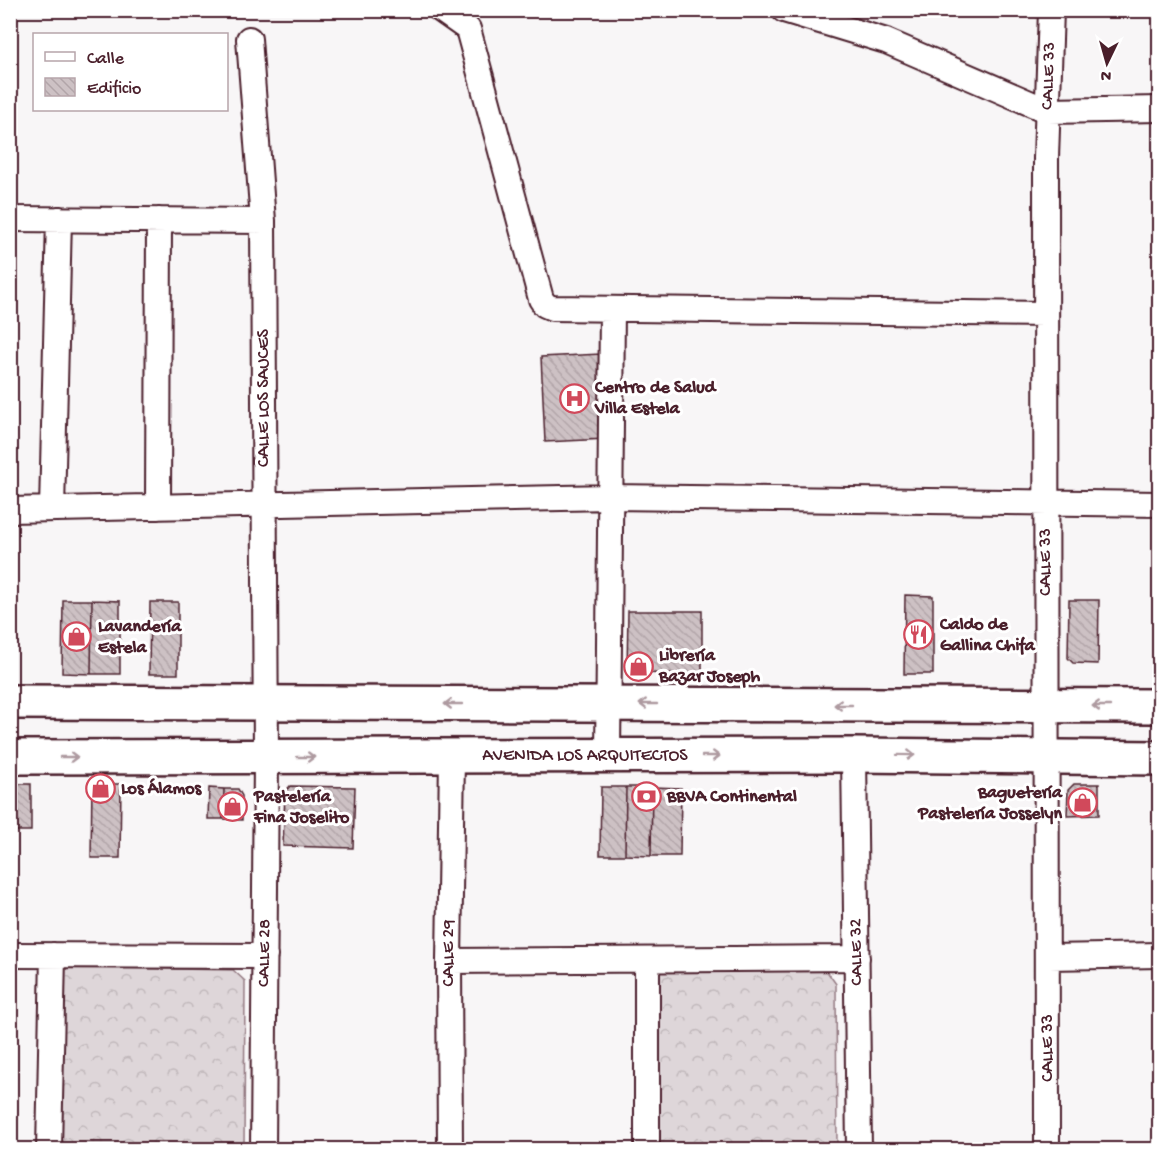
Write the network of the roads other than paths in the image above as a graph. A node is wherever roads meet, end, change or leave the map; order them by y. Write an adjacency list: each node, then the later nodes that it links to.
1 (441, 10): 11 (street)
2 (784, 10): 6 (street)
3 (1051, 10): 6 (street, CALLE 33)
4 (249, 39): 10 (street, CALLE LOS SAUCES)
5 (1160, 109): 6 (street)
6 (1048, 111): 12 (street, CALLE 33)
7 (10, 219): 8 (street)
8 (59, 219): 9 (street); 18 (street)
9 (159, 220): 10 (street); 17 (street)
10 (263, 221): 15 (street, CALLE LOS SAUCES)
11 (612, 309): 12 (street); 13 (street)
12 (1046, 314): 14 (street, CALLE 33)
13 (610, 497): 14 (street); 15 (street); 22 (street)
14 (1046, 503): 16 (street); 23 (street, CALLE 33)
15 (265, 504): 17 (street); 21 (street, CALLE LOS SAUCES)
16 (1160, 504)
17 (158, 507): 18 (street)
18 (52, 509): 19 (street)
19 (10, 510)
20 (10, 702): 21 (main road)
21 (266, 703): 22 (main road, one-way to 21); 28 (street, CALLE LOS SAUCES)
22 (608, 704): 23 (main road, one-way to 22); 26 (street)
23 (1046, 705): 24 (main road, one-way to 23); 30 (street, CALLE 33)
24 (1160, 706)
25 (854, 755): 26 (main road, AVENIDA LOS ARQUITECTOS, one-way to 25); 30 (main road, AVENIDA LOS ARQUITECTOS, one-way to 30); 37 (street, CALLE 32)
26 (608, 756): 29 (main road, AVENIDA LOS ARQUITECTOS)
27 (10, 757): 28 (main road, AVENIDA LOS ARQUITECTOS, one-way to 28)
28 (266, 757): 29 (main road, AVENIDA LOS ARQUITECTOS, one-way to 29); 35 (street, CALLE 28)
29 (452, 757): 39 (street, CALLE 29)
30 (1048, 757): 31 (main road, AVENIDA LOS ARQUITECTOS); 36 (street, CALLE 33)
31 (1160, 758)
32 (10, 955): 33 (street)
33 (53, 955): 35 (street); 40 (street)
34 (1160, 955): 36 (street)
35 (265, 956): 41 (street, CALLE 28)
36 (1048, 957): 45 (street, CALLE 33)
37 (857, 958): 38 (street); 44 (street, CALLE 32)
38 (647, 960): 39 (street); 43 (street)
39 (449, 961): 42 (street, CALLE 29)
40 (49, 1149)
41 (263, 1149)
42 (450, 1149)
43 (647, 1149)
44 (859, 1149)
45 (1047, 1149)

